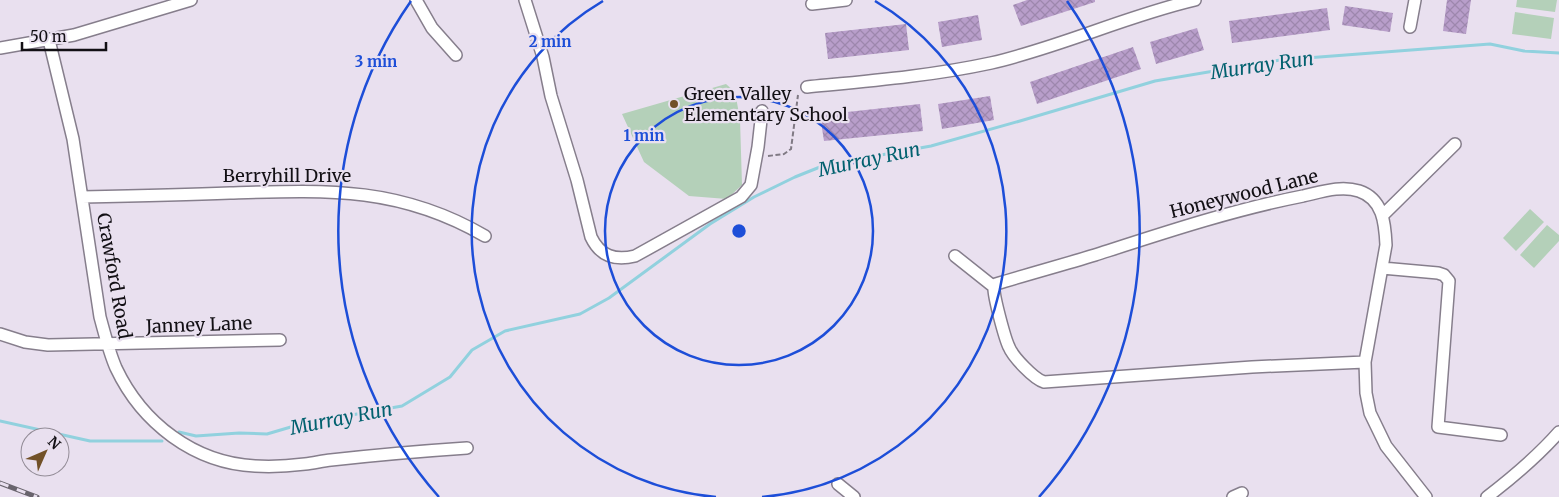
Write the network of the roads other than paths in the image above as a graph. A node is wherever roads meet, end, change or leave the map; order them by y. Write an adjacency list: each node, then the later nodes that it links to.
1 (190, 0): 9 (street)
2 (416, 0): 11 (street)
3 (525, 0): 13 (street)
4 (846, 0): 7 (street)
5 (1195, 0): 12 (street)
6 (1415, 0): 8 (street)
7 (812, 4)
8 (1410, 27)
9 (49, 40): 10 (street); 15 (street, Crawford Road)
10 (0, 48)
11 (456, 55)
12 (807, 87)
13 (762, 111)
14 (1455, 144): 16 (street)
15 (82, 197): 17 (street, Berryhill Drive); 23 (street, Crawford Road)
16 (1383, 215): 19 (street); 20 (street, Honeywood Lane)
17 (485, 236)
18 (955, 256): 20 (street)
19 (1382, 268): 24 (street); 26 (street)
20 (994, 287): 24 (street)
21 (0, 334): 23 (street, Janney Lane)
22 (280, 340): 23 (street, Janney Lane)
23 (107, 344): 27 (street, Crawford Road)
24 (1365, 362): 30 (street)
25 (1559, 432): 31 (street)
26 (1500, 435)
27 (467, 448)
28 (838, 484): 29 (street)
29 (854, 497)
30 (1426, 497)
31 (1487, 497)

